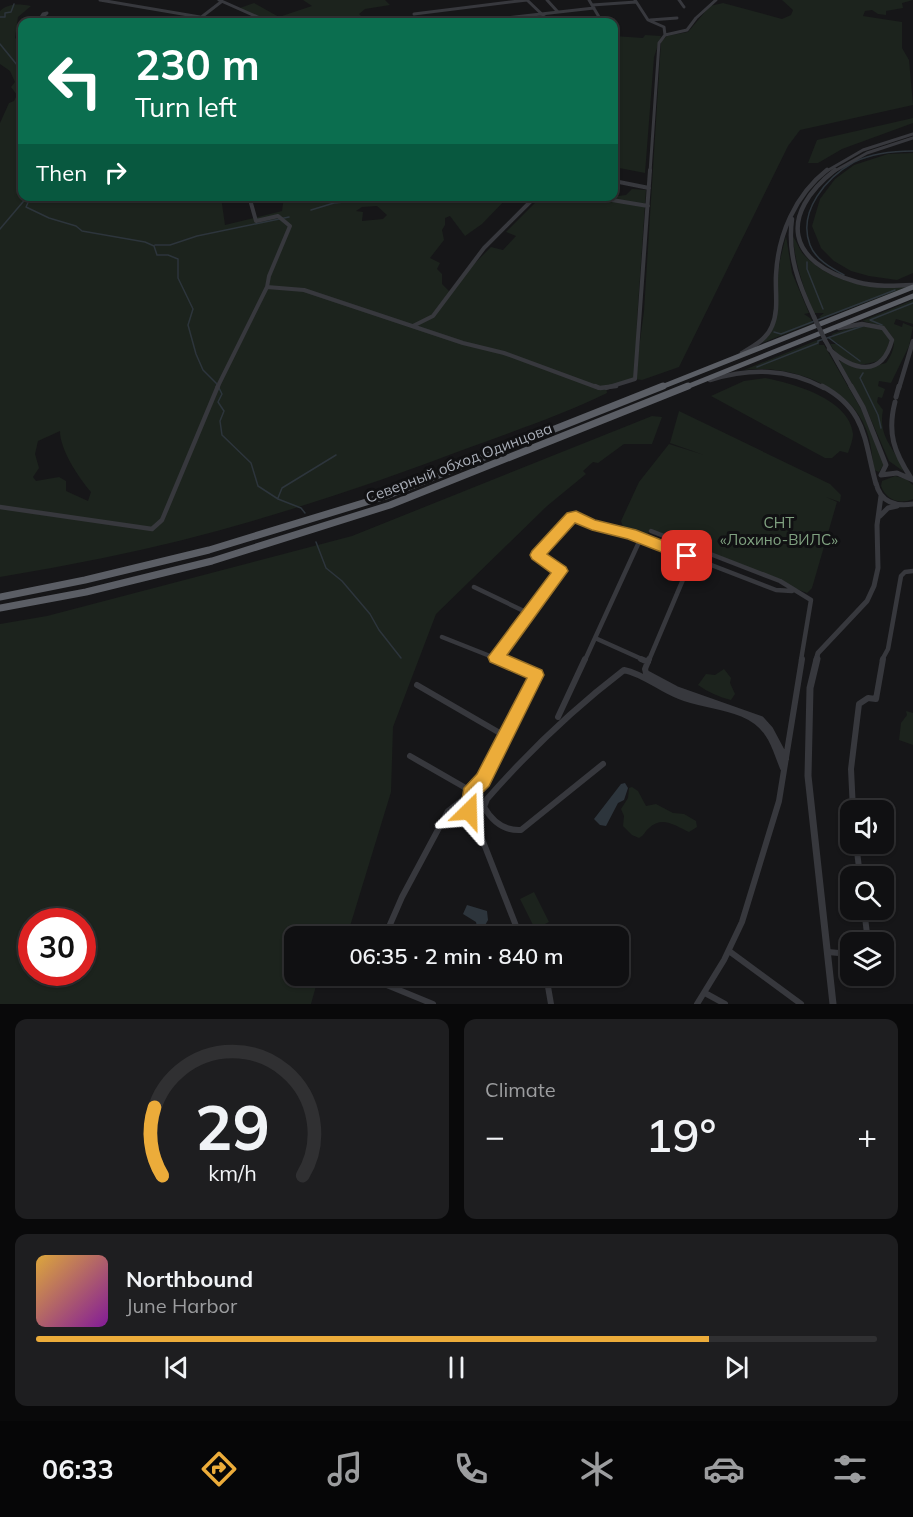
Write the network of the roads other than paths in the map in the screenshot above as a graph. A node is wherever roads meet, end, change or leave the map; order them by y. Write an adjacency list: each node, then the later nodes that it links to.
1 (100, 0): 13 (street)
2 (547, 0): 10 (street)
3 (589, 0): 8 (street)
4 (679, 0): 9 (street)
5 (716, 0): 20 (street)
6 (220, 1): 13 (street); 14 (street)
7 (635, 1): 8 (street); 19 (street)
8 (593, 6): 10 (street); 17 (street)
9 (684, 7)
10 (557, 10): 11 (street)
11 (540, 13): 12 (street); 15 (street); 16 (street)
12 (414, 14)
13 (201, 18)
14 (260, 18)
15 (504, 18)
16 (546, 18)
17 (600, 18)
18 (677, 18): 19 (street)
19 (648, 20): 20 (street)
20 (665, 35): 24 (street)
21 (913, 134): 29 (street)
22 (913, 138): 31 (street)
23 (618, 183): 24 (street)
24 (649, 188): 28 (street)
25 (250, 201): 30 (street)
26 (531, 201): 33 (street)
27 (618, 201): 28 (street)
28 (648, 206): 33 (street)
29 (797, 206): 36 (street, bridge); 37 (street)
30 (267, 286): 33 (street); 46 (street)
31 (913, 286): 37 (highway, Северный обход Одинцова)
32 (913, 296): 34 (highway, Северный обход Одинцова)
33 (413, 326)
34 (825, 332): 36 (street); 38 (highway, Северный обход Одинцова)
35 (913, 341): 39 (street)
36 (830, 349): 40 (street)
37 (730, 360): 54 (highway, Северный обход Одинцова)
38 (696, 384): 42 (street); 55 (highway, Северный обход Одинцова)
39 (895, 399): 41 (street)
40 (881, 475): 41 (street); 42 (street)
41 (912, 479)
42 (876, 484): 43 (street)
43 (881, 496): 45 (street); 47 (street)
44 (913, 504): 45 (street)
45 (900, 505): 47 (street)
46 (0, 507)
47 (879, 517): 75 (street)
48 (651, 531): 53 (street)
49 (639, 542): 58 (street)
50 (690, 563): 60 (street)
51 (913, 572): 69 (street)
52 (474, 587): 56 (street)
53 (793, 591): 56 (street); 65 (street)
54 (0, 597)
55 (0, 609)
56 (530, 614): 59 (street)
57 (442, 637): 59 (street)
58 (595, 638): 60 (street); 62 (street)
59 (496, 657): 63 (street)
60 (648, 662): 65 (street)
61 (417, 685): 63 (street)
62 (558, 717)
63 (506, 736): 68 (street)
64 (410, 756): 68 (street)
65 (786, 759): 67 (street)
66 (603, 764): 70 (street)
67 (784, 771): 70 (street); 74 (street)
68 (470, 794): 71 (street); 72 (street)
69 (853, 800)
70 (484, 807): 71 (street)
71 (469, 811): 73 (street)
72 (389, 926)
73 (516, 926)
74 (729, 951): 79 (street); 84 (street)
75 (828, 952): 76 (street); 85 (street)
76 (840, 953)
77 (389, 986): 80 (street)
78 (548, 986): 81 (street)
79 (705, 993): 82 (street); 83 (street)
80 (433, 1004)
81 (551, 1004)
82 (697, 1004)
83 (725, 1004)
84 (801, 1004)
85 (833, 1004)

